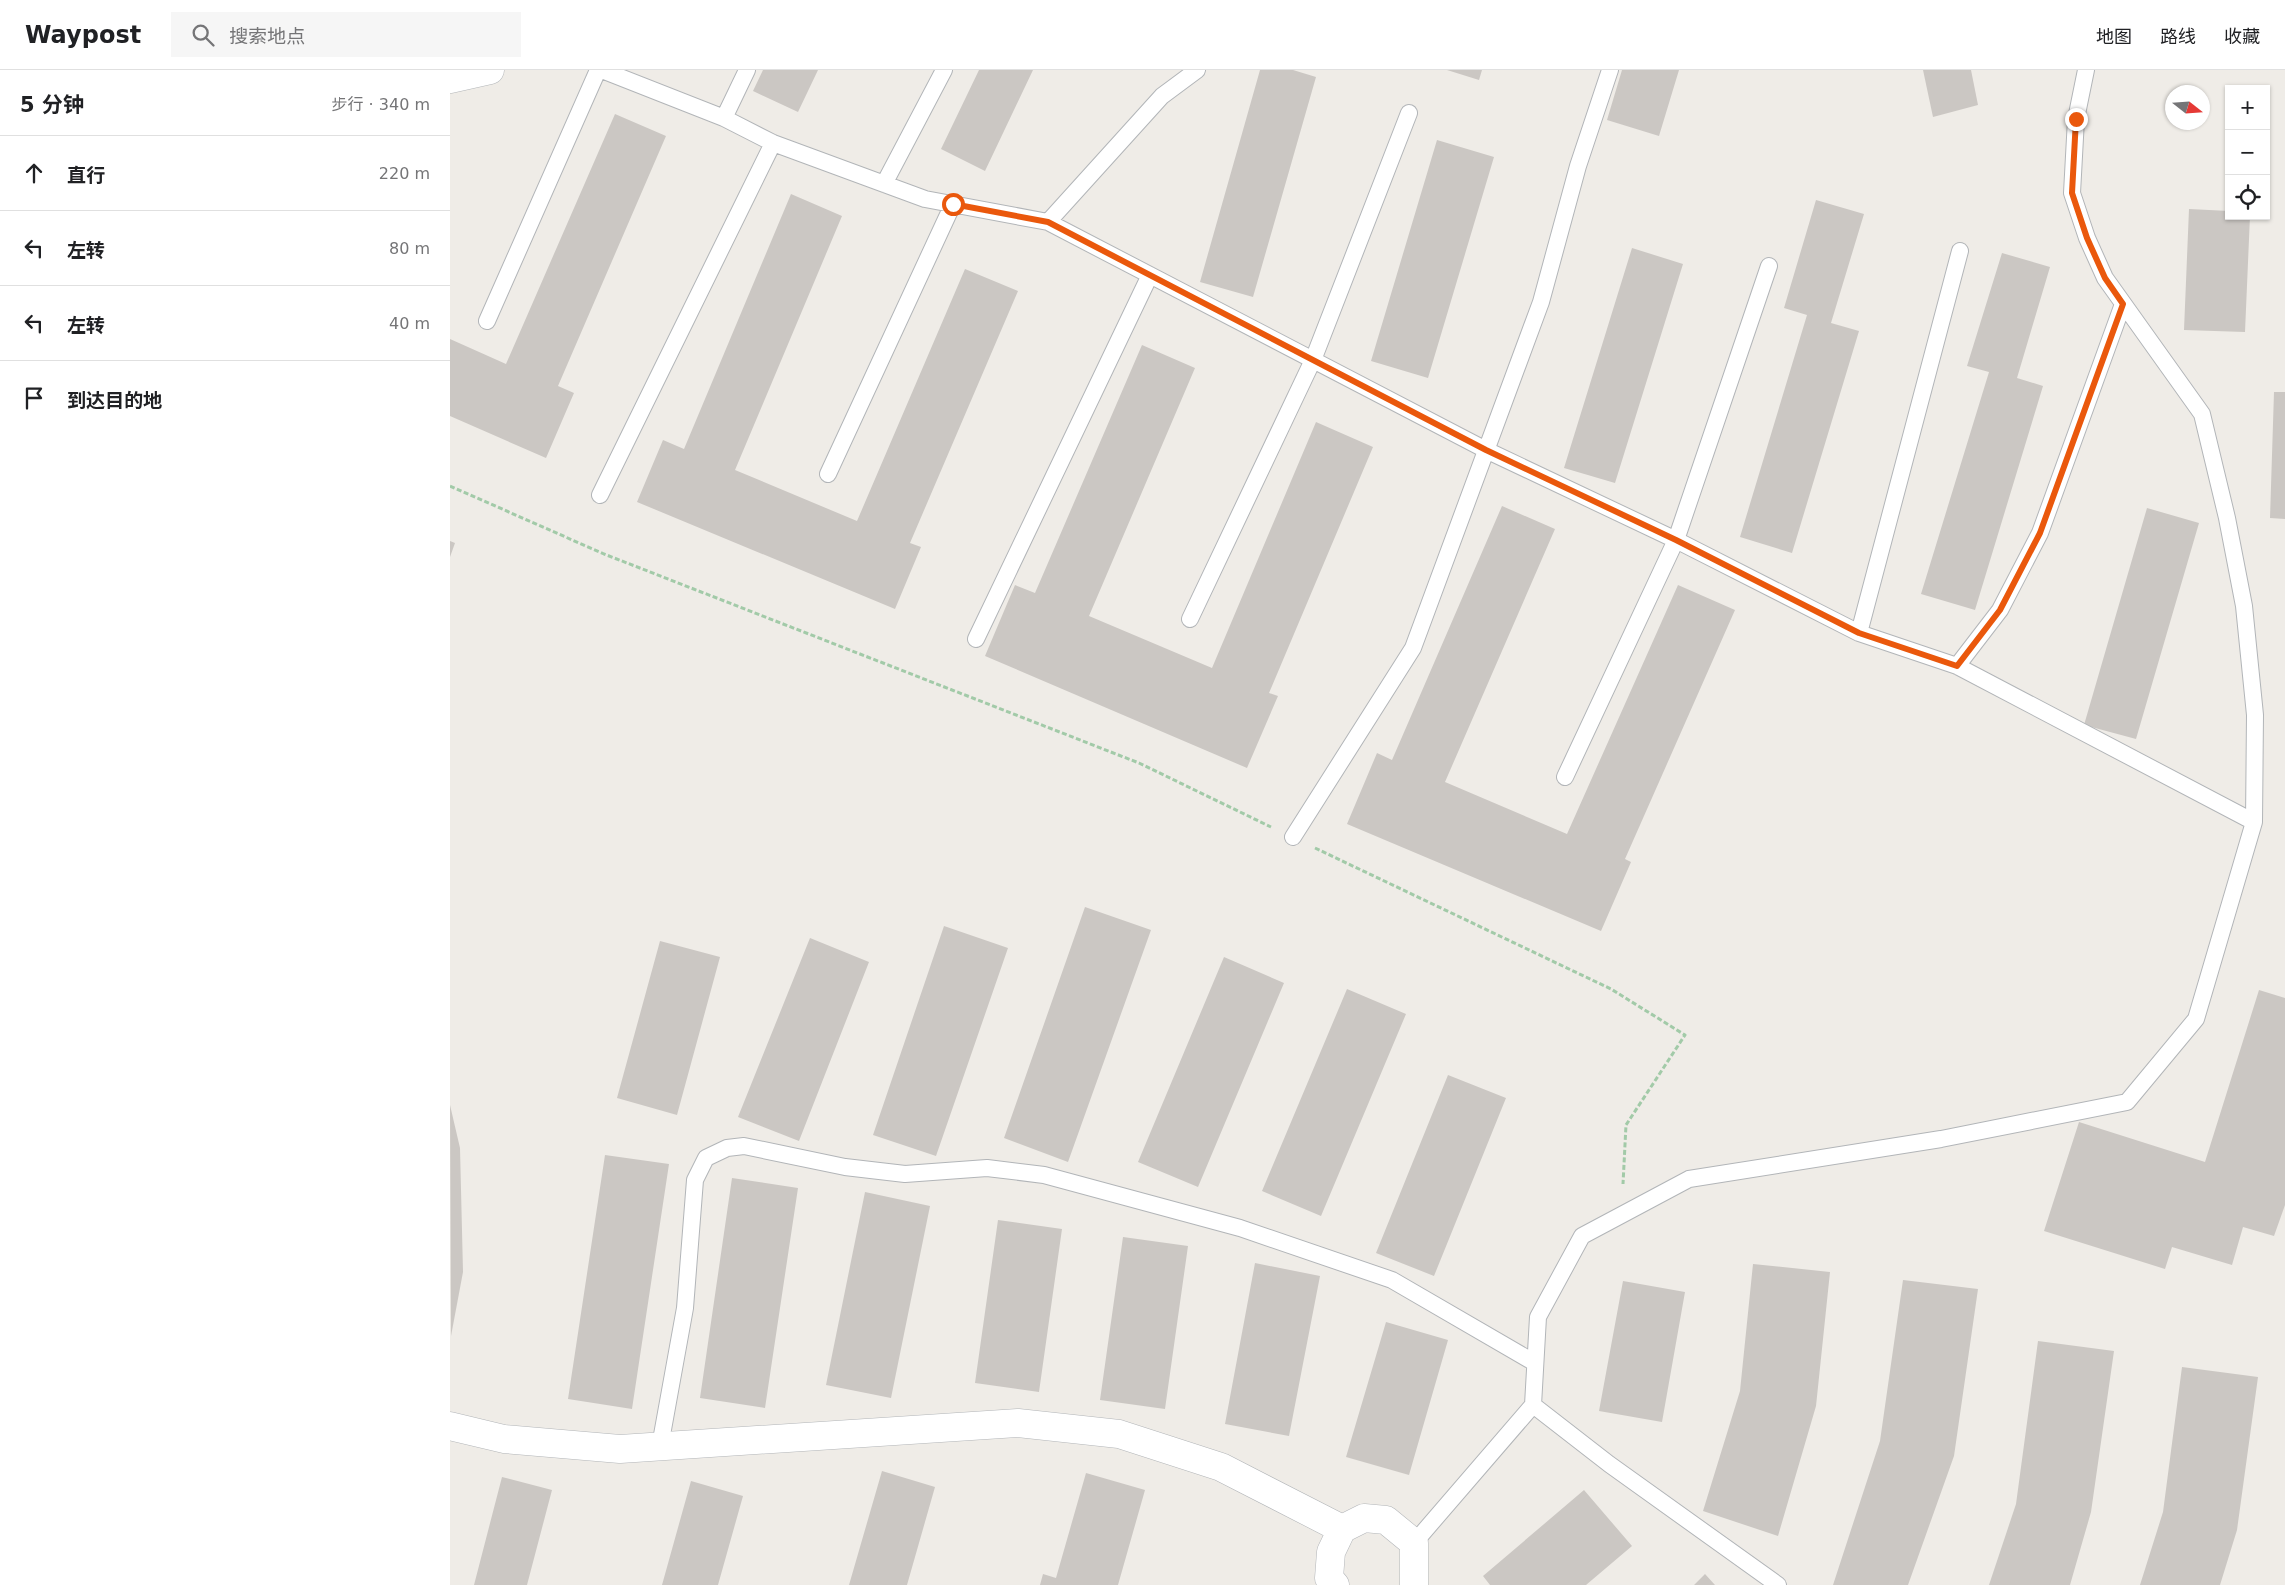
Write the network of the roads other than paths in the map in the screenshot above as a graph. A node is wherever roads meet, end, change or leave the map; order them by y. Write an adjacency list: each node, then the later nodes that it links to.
1 (490, 70): 9 (street)
2 (598, 70): 20 (lane)
3 (602, 70): 11 (lane)
4 (747, 70): 11 (lane)
5 (944, 70): 13 (lane)
6 (1197, 70): 15 (lane)
7 (1610, 70): 22 (lane)
8 (2086, 70): 19 (lane)
9 (450, 79)
10 (1409, 112): 21 (lane)
11 (724, 118): 12 (lane)
12 (773, 143): 13 (lane); 24 (lane)
13 (884, 184): 14 (lane)
14 (953, 204): 15 (lane); 23 (lane)
15 (1048, 222): 18 (lane)
16 (1960, 252): 27 (lane)
17 (1769, 266): 25 (lane)
18 (1150, 275): 21 (lane); 28 (lane)
19 (2123, 304): 29 (lane); 31 (lane)
20 (487, 321)
21 (1313, 360): 22 (lane); 26 (lane)
22 (1486, 450): 25 (lane); 32 (lane)
23 (828, 474)
24 (600, 495)
25 (1676, 540): 27 (lane); 30 (lane)
26 (1190, 619)
27 (1859, 633): 29 (lane)
28 (976, 639)
29 (1957, 666): 31 (lane)
30 (1565, 777)
31 (2254, 822): 33 (lane)
32 (1293, 837)
33 (1535, 1363): 34 (lane); 36 (lane)
34 (1533, 1405): 38 (lane); 41 (lane)
35 (450, 1426): 36 (street)
36 (660, 1446): 37 (street)
37 (1342, 1529): 38 (street); 39 (street)
38 (1414, 1543): 40 (street)
39 (1327, 1583)
40 (1414, 1585)
41 (1778, 1585)

